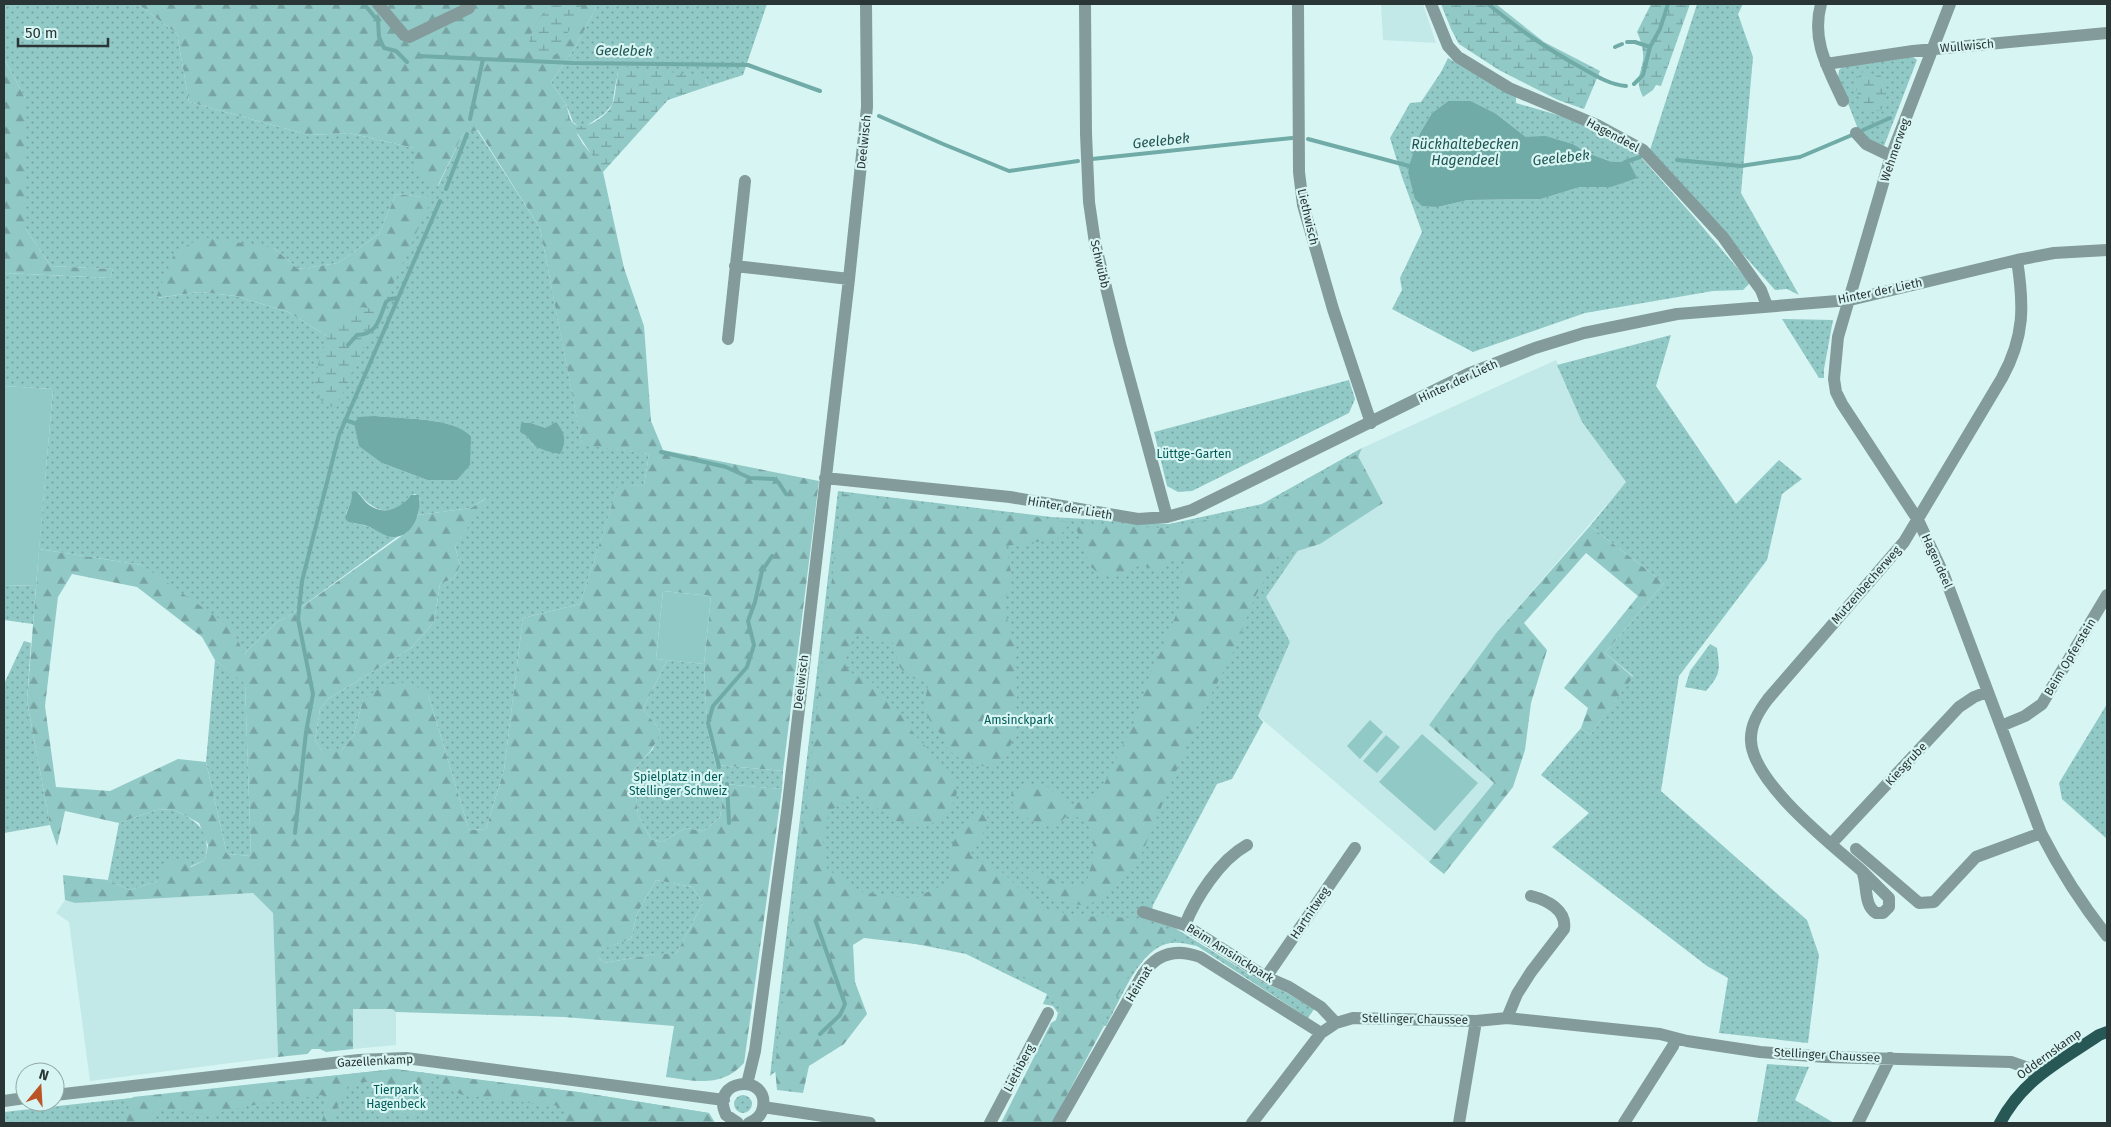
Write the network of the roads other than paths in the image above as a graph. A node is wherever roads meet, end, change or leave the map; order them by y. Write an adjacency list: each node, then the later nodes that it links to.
1 (378, 4): 8 (street)
2 (866, 4): 19 (street, Deelwisch)
3 (1085, 4): 25 (street, Schwübb)
4 (1298, 4): 23 (street, Liethwisch)
5 (1431, 4): 21 (street, Hagendeel)
6 (1821, 4): 11 (street)
7 (1950, 4): 10 (street, Wehmerweg)
8 (469, 8)
9 (2107, 33): 10 (street, Wullwisch)
10 (1932, 49): 11 (street, Wullwisch); 14 (street, Wehmerweg)
11 (1826, 64): 12 (street)
12 (1843, 101)
13 (1856, 133): 14 (street)
14 (1892, 156): 20 (street, Wehmerweg)
15 (745, 180): 18 (street)
16 (2107, 250): 17 (street, Hinter der Lieth)
17 (2017, 260): 20 (street, Hinter der Lieth); 26 (street, Mutzenbecherweg)
18 (735, 266): 19 (street); 22 (street)
19 (849, 279): 24 (street, Deelwisch)
20 (1850, 300): 21 (street, Hinter der Lieth); 26 (street, Hagendeel)
21 (1767, 306): 23 (street, Hinter der Lieth)
22 (728, 339)
23 (1371, 422): 25 (street, Hinter der Lieth)
24 (825, 478): 25 (street, Hinter der Lieth); 50 (street, Deelwisch)
25 (1167, 517)
26 (1918, 520): 28 (street, Hagendeel); 31 (street, Mutzenbecherweg)
27 (2107, 595): 29 (street, Beim Opferstein)
28 (1987, 692): 29 (street, Hagendeel); 31 (street, Kiesgrube)
29 (2001, 726): 30 (street, Hagendeel)
30 (2041, 832): 34 (street); 39 (street, Hagendeel)
31 (1831, 844): 35 (street, Mutzenbecherweg)
32 (1247, 845): 38 (street)
33 (1355, 848): 40 (street, Hartnitweg)
34 (1856, 849)
35 (1862, 871)
36 (1531, 896): 42 (street)
37 (1143, 912): 38 (street, Beim Amsinckpark)
38 (1185, 925): 40 (street, Beim Amsinckpark)
39 (2107, 936)
40 (1266, 978): 44 (street, Beim Amsinckpark)
41 (1048, 1013): 57 (street, Liethberg)
42 (1507, 1018): 43 (street, Stellinger Chaussee); 47 (street, Stellinger Chaussee)
43 (1476, 1021): 44 (street, Stellinger Chaussee); 60 (street, Stellinger Chaussee)
44 (1336, 1023): 46 (street, Stellinger Chaussee)
45 (2105, 1031): 49 (main road, Oddernskamp)
46 (1321, 1033): 58 (street, Heimat); 59 (street, Stellinger Chaussee)
47 (1675, 1038): 48 (street, Stellinger Chaussee); 61 (street)
48 (1890, 1058): 49 (street, Stellinger Chaussee); 62 (street, Stellinger Chaussee)
49 (2037, 1077): 63 (main road, Oddernskamp)
50 (747, 1084): 52 (street); 53 (street)
51 (65, 1094): 52 (street, Gazellenkamp)
52 (724, 1100): 54 (street)
53 (763, 1107): 55 (street); 56 (street)
54 (738, 1123)
55 (749, 1123)
56 (870, 1123)
57 (990, 1123)
58 (1058, 1123)
59 (1252, 1123)
60 (1459, 1123)
61 (1624, 1123)
62 (1858, 1123)
63 (2000, 1123)

